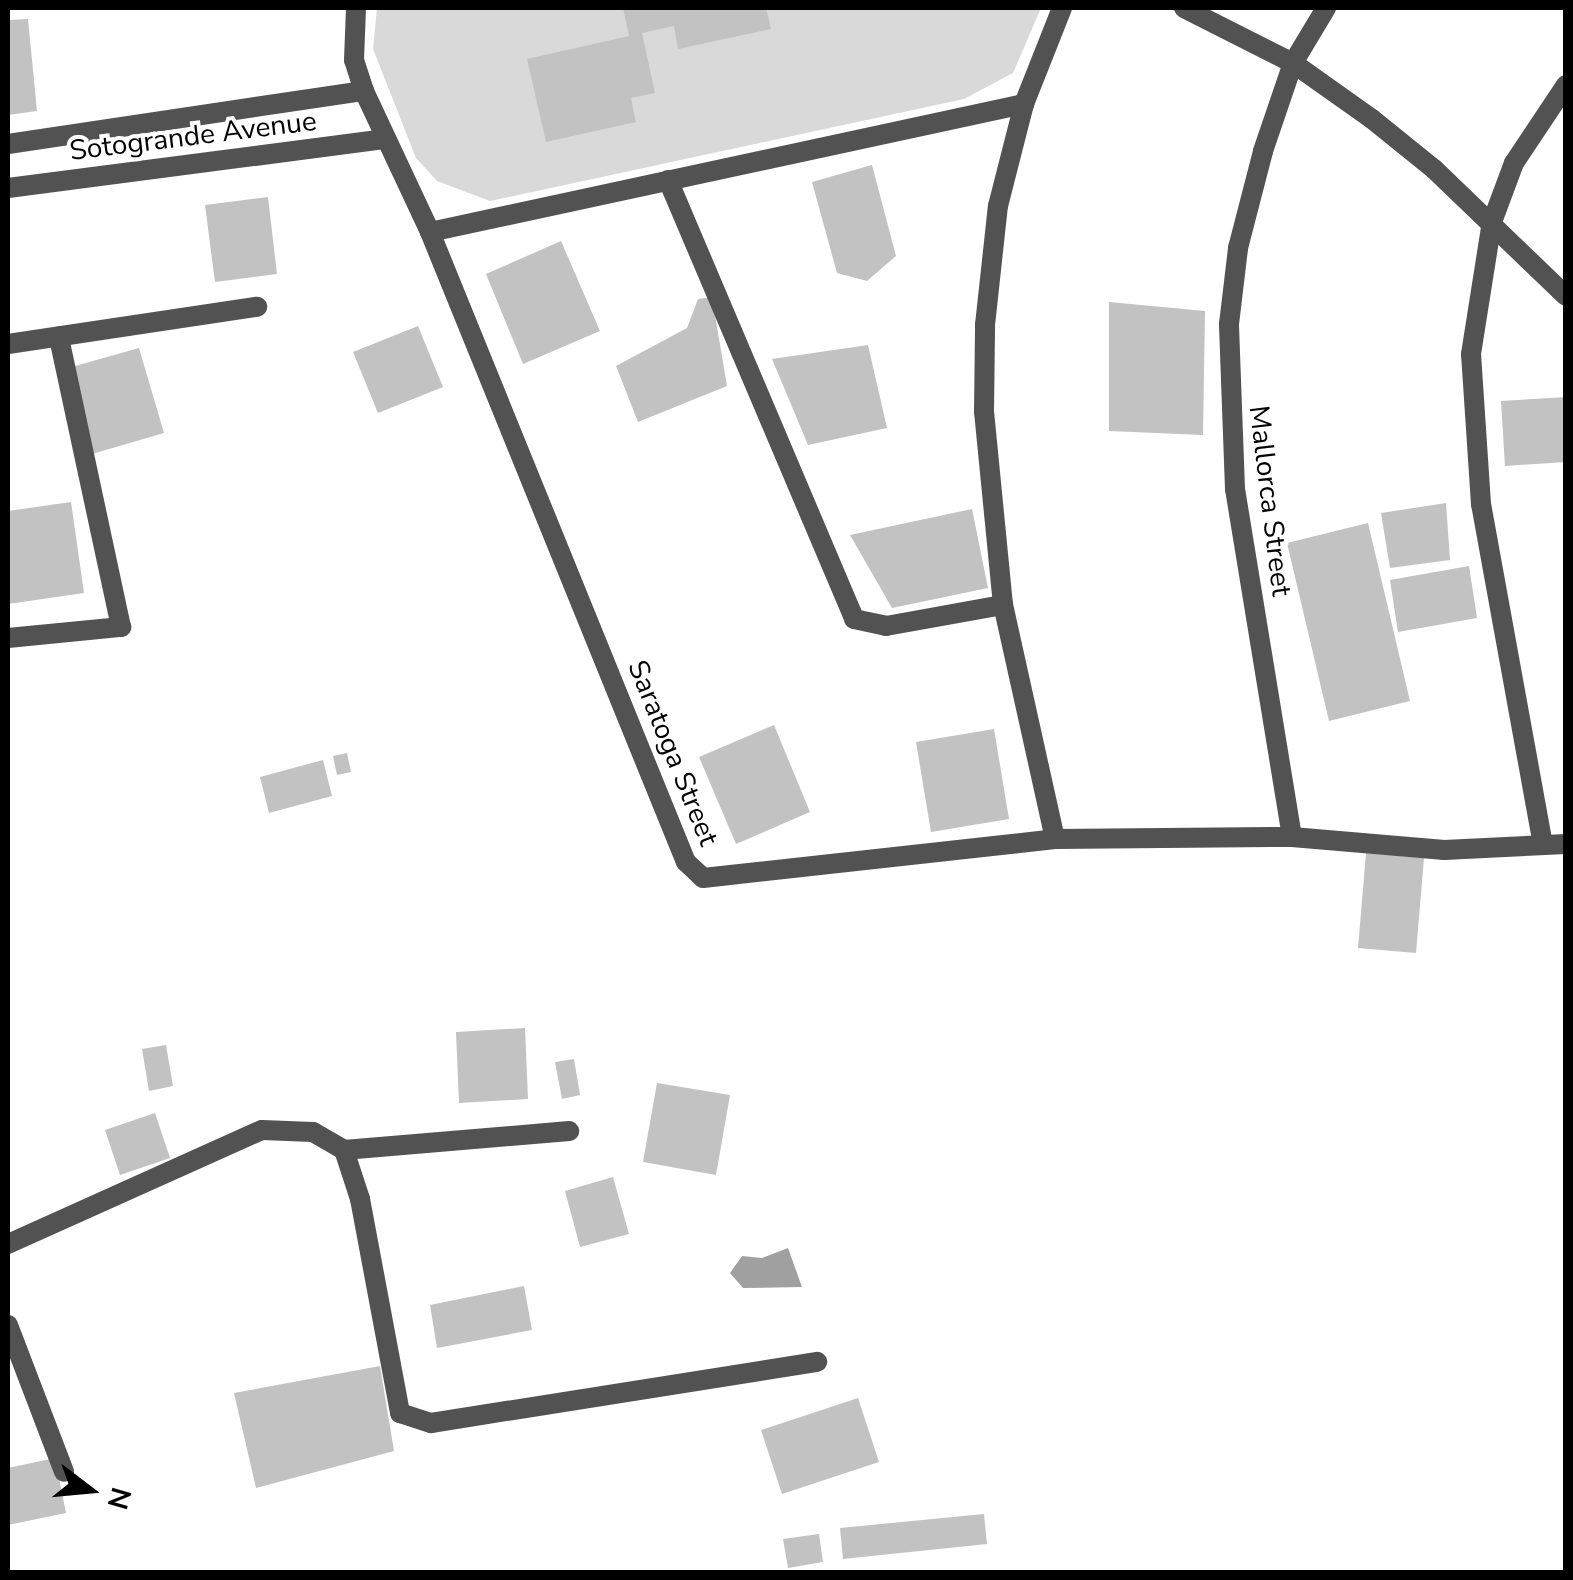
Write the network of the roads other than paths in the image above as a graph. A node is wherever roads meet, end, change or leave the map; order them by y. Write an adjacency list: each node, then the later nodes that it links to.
1 (356, 8): 7 (street, Saratoga Street)
2 (1062, 8): 8 (street)
3 (1184, 8): 5 (street)
4 (1326, 8): 5 (street, Mallorca Street)
5 (1293, 63): 13 (street); 21 (street, Mallorca Street)
6 (1566, 86): 13 (street)
7 (364, 91): 9 (street, Saratoga Street); 10 (street, Sotogrande Avenue)
8 (1024, 104): 11 (street); 19 (street)
9 (386, 139): 12 (street, Sotogrande Avenue); 14 (street, Saratoga Street)
10 (8, 144)
11 (668, 180): 14 (street); 19 (street)
12 (8, 188)
13 (1492, 222): 15 (street); 24 (street)
14 (430, 232): 22 (street, Saratoga Street)
15 (1566, 296)
16 (257, 307): 17 (street)
17 (59, 337): 18 (street); 20 (street)
18 (8, 344)
19 (1003, 605): 22 (street)
20 (8, 638)
21 (1292, 837): 22 (street, Saratoga Street); 24 (street, Saratoga Street)
22 (1055, 839)
23 (1566, 844): 24 (street, Saratoga Street)
24 (1542, 846)
25 (569, 1131): 26 (street)
26 (344, 1150): 27 (street); 29 (street)
27 (8, 1244)
28 (8, 1325): 30 (street)
29 (817, 1362)
30 (64, 1472)

